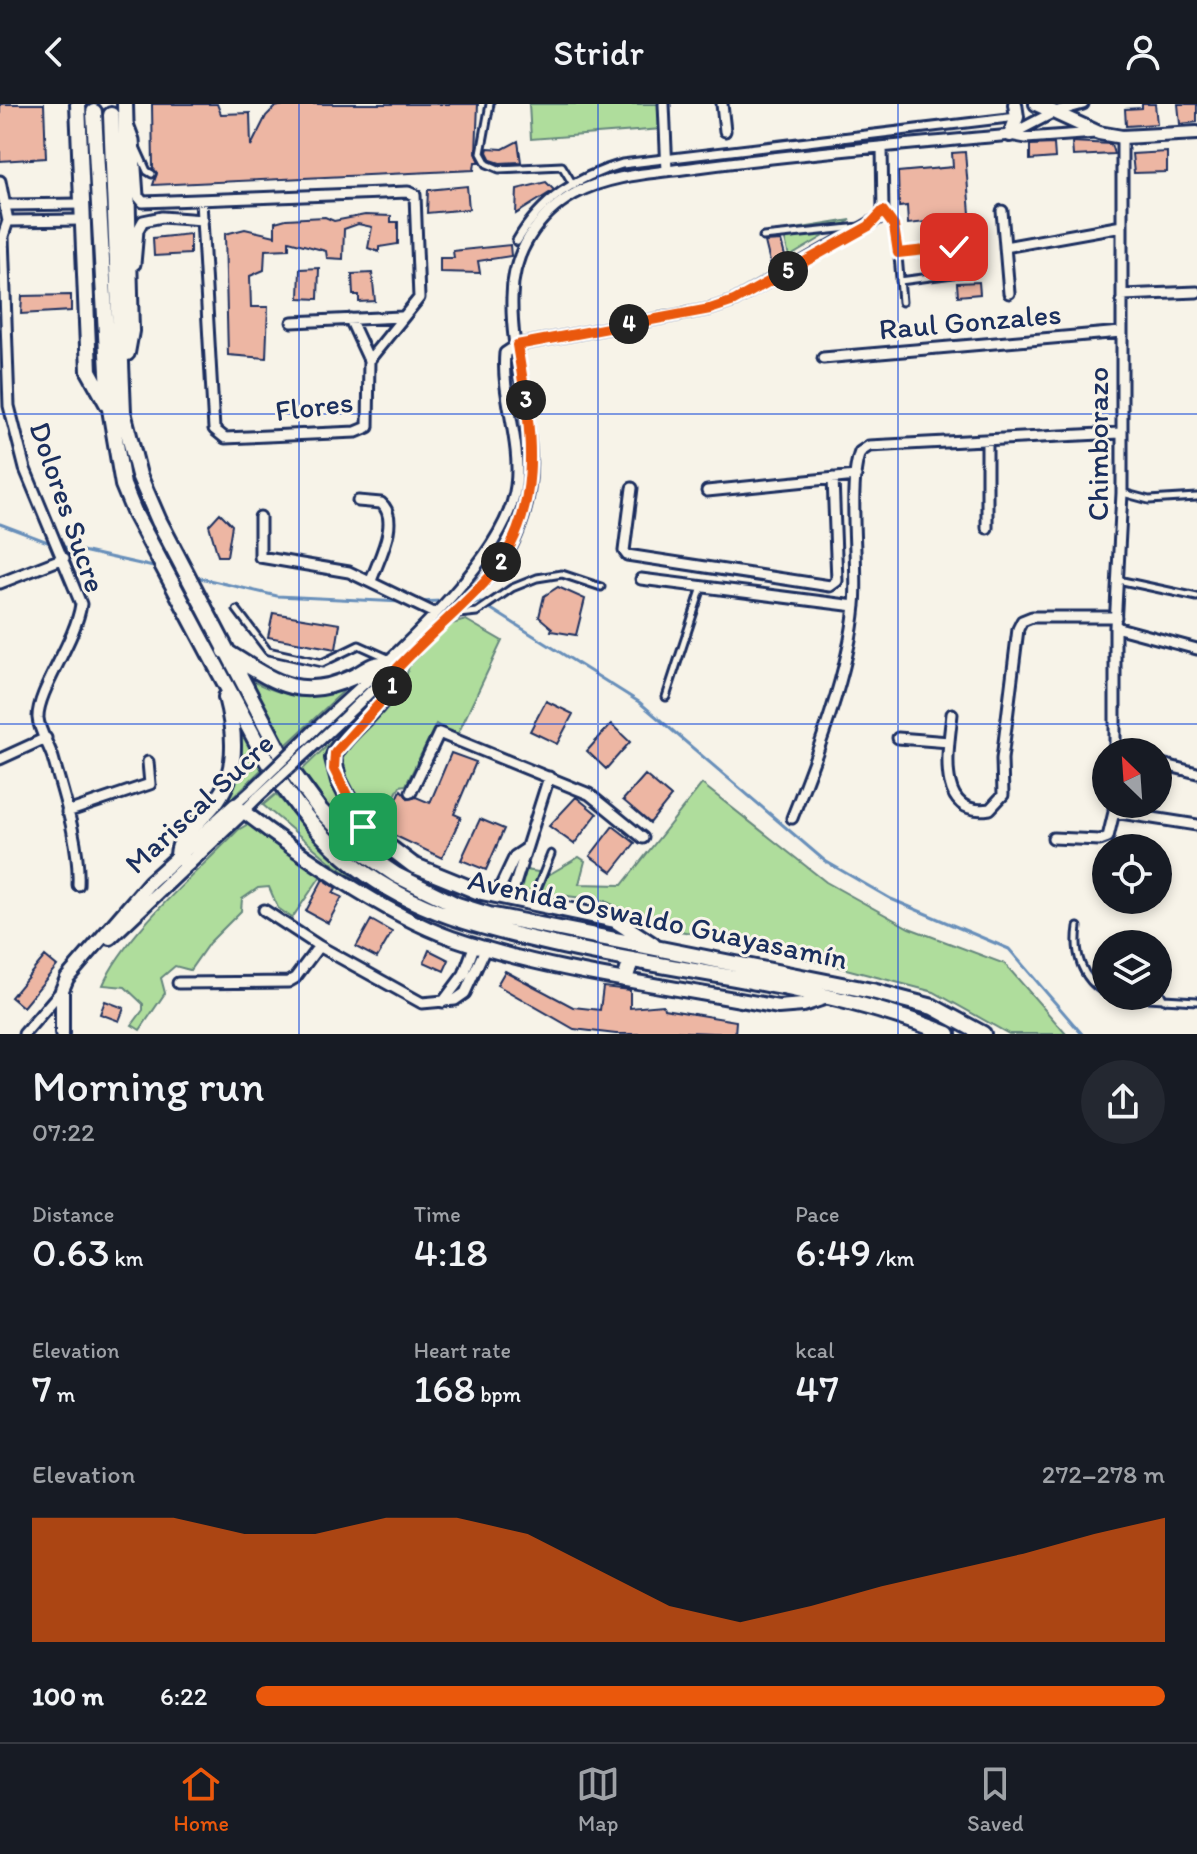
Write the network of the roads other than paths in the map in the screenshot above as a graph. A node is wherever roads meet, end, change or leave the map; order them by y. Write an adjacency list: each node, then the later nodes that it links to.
1 (78, 104): 24 (main road)
2 (490, 104): 22 (lane)
3 (664, 104): 18 (street)
4 (722, 104): 11 (street)
5 (1036, 104): 10 (street)
6 (1083, 104): 10 (street)
7 (123, 110): 16 (street); 45 (main road); 50 (main road, Avenida Oswaldo Guayasamín)
8 (1016, 110): 14 (street); 18 (street)
9 (94, 112): 52 (main road, Avenida Oswaldo Guayasamín)
10 (1054, 112): 12 (street); 14 (street)
11 (725, 131)
12 (1099, 133): 14 (street); 15 (street)
13 (1197, 133): 15 (street)
14 (1010, 135): 17 (street)
15 (1122, 137): 32 (street, Chimborazo)
16 (134, 146): 20 (lane); 23 (street)
17 (882, 147): 19 (street); 26 (street)
18 (666, 159): 19 (street); 22 (street)
19 (667, 171): 22 (street)
20 (152, 174)
21 (1, 181): 25 (street, Dolores Sucre)
22 (575, 188): 34 (street); 47 (street)
23 (201, 201): 29 (street); 42 (street, Flores)
24 (80, 204): 25 (street); 28 (main road)
25 (7, 205): 30 (street, Dolores Sucre)
26 (883, 211): 31 (street); 36 (lane)
27 (1002, 211): 35 (street)
28 (81, 220): 30 (street); 52 (main road)
29 (203, 220): 45 (street); 49 (street, Flores)
30 (8, 221): 51 (street, Dolores Sucre)
31 (869, 226): 33 (lane); 47 (street)
32 (1122, 226): 35 (street); 40 (street, Chimborazo)
33 (763, 237)
34 (517, 241)
35 (1005, 247): 39 (street)
36 (898, 253): 37 (lane); 37 (lane)
37 (900, 281): 41 (lane)
38 (1197, 292): 40 (street)
39 (1009, 293)
40 (1122, 295): 46 (street, Chimborazo)
41 (902, 302)
42 (401, 317): 43 (street); 49 (street, Flores)
43 (350, 319): 44 (street); 49 (street)
44 (292, 322)
45 (131, 331): 50 (main road)
46 (1121, 332): 48 (street, Raul Gonzales); 53 (street, Chimborazo)
47 (517, 345): 74 (street); 75 (street)
48 (823, 358)
49 (369, 360)
50 (122, 381): 78 (main road, Avenida Oswaldo Guayasamín)
51 (4, 406): 64 (street, Dolores Sucre)
52 (110, 409): 80 (main road, Avenida Oswaldo Guayasamín)
53 (1120, 433): 54 (street); 59 (street, Chimborazo)
54 (987, 440): 55 (street); 63 (street)
55 (856, 476): 56 (street); 72 (street)
56 (833, 478): 57 (street); 58 (street)
57 (632, 488)
58 (707, 491)
59 (1122, 493): 60 (lane); 66 (street, Chimborazo)
60 (1197, 497)
61 (358, 501): 67 (street)
62 (260, 517): 67 (street)
63 (987, 528)
64 (64, 558): 68 (street); 83 (street, Dolores Sucre)
65 (641, 579): 69 (street)
66 (1118, 580): 71 (lane); 76 (street, Chimborazo)
67 (371, 581): 74 (street)
68 (0, 583)
69 (702, 586): 72 (street); 81 (lane)
70 (601, 587): 75 (lane)
71 (1197, 597)
72 (855, 606): 96 (street)
73 (237, 610): 79 (lane)
74 (434, 613): 79 (street)
75 (449, 615): 79 (street)
76 (1116, 622): 77 (street); 85 (street, Chimborazo); 86 (street)
77 (1197, 649)
78 (225, 651): 79 (main road); 111 (main road, Avenida Oswaldo Guayasamín)
79 (388, 665): 93 (street, Mariscal Sucre, bridge); 93 (street, bridge); 105 (main road)
80 (220, 674): 103 (main road); 112 (main road, Avenida Oswaldo Guayasamín)
81 (666, 697)
82 (952, 714): 86 (street)
83 (46, 738): 87 (street); 95 (street, Dolores Sucre)
84 (898, 738): 86 (street)
85 (1116, 738)
86 (949, 742)
87 (0, 759)
88 (148, 762): 95 (street)
89 (1172, 767): 90 (street)
90 (1197, 773)
91 (549, 777): 92 (street); 100 (street); 105 (street)
92 (411, 792)
93 (256, 793): 94 (street, Mariscal Sucre)
94 (239, 808): 103 (street, Mariscal Sucre); 110 (street)
95 (67, 812): 104 (street, Dolores Sucre)
96 (792, 818)
97 (1112, 818): 101 (street)
98 (1163, 818): 99 (street)
99 (1197, 825)
100 (643, 838)
101 (1053, 838)
102 (551, 854): 106 (lane)
103 (183, 859): 116 (street, Mariscal Sucre)
104 (78, 885)
105 (503, 898): 106 (main road)
106 (531, 904): 111 (main road)
107 (264, 910): 109 (street)
108 (1078, 927): 115 (lane)
109 (319, 946): 110 (street); 114 (street)
110 (480, 946): 113 (street)
111 (657, 948): 123 (main road, Avenida Oswaldo Guayasamín)
112 (631, 961): 113 (main road); 117 (main road, Avenida Oswaldo Guayasamín)
113 (625, 979): 117 (street)
114 (178, 983)
115 (1092, 983)
116 (62, 990): 120 (street, Mariscal Sucre); 121 (street)
117 (827, 997): 122 (main road, Avenida Oswaldo Guayasamín)
118 (1172, 1001): 119 (lane)
119 (1197, 1001)
120 (24, 1034)
121 (62, 1034)
122 (948, 1034)
123 (983, 1034)

